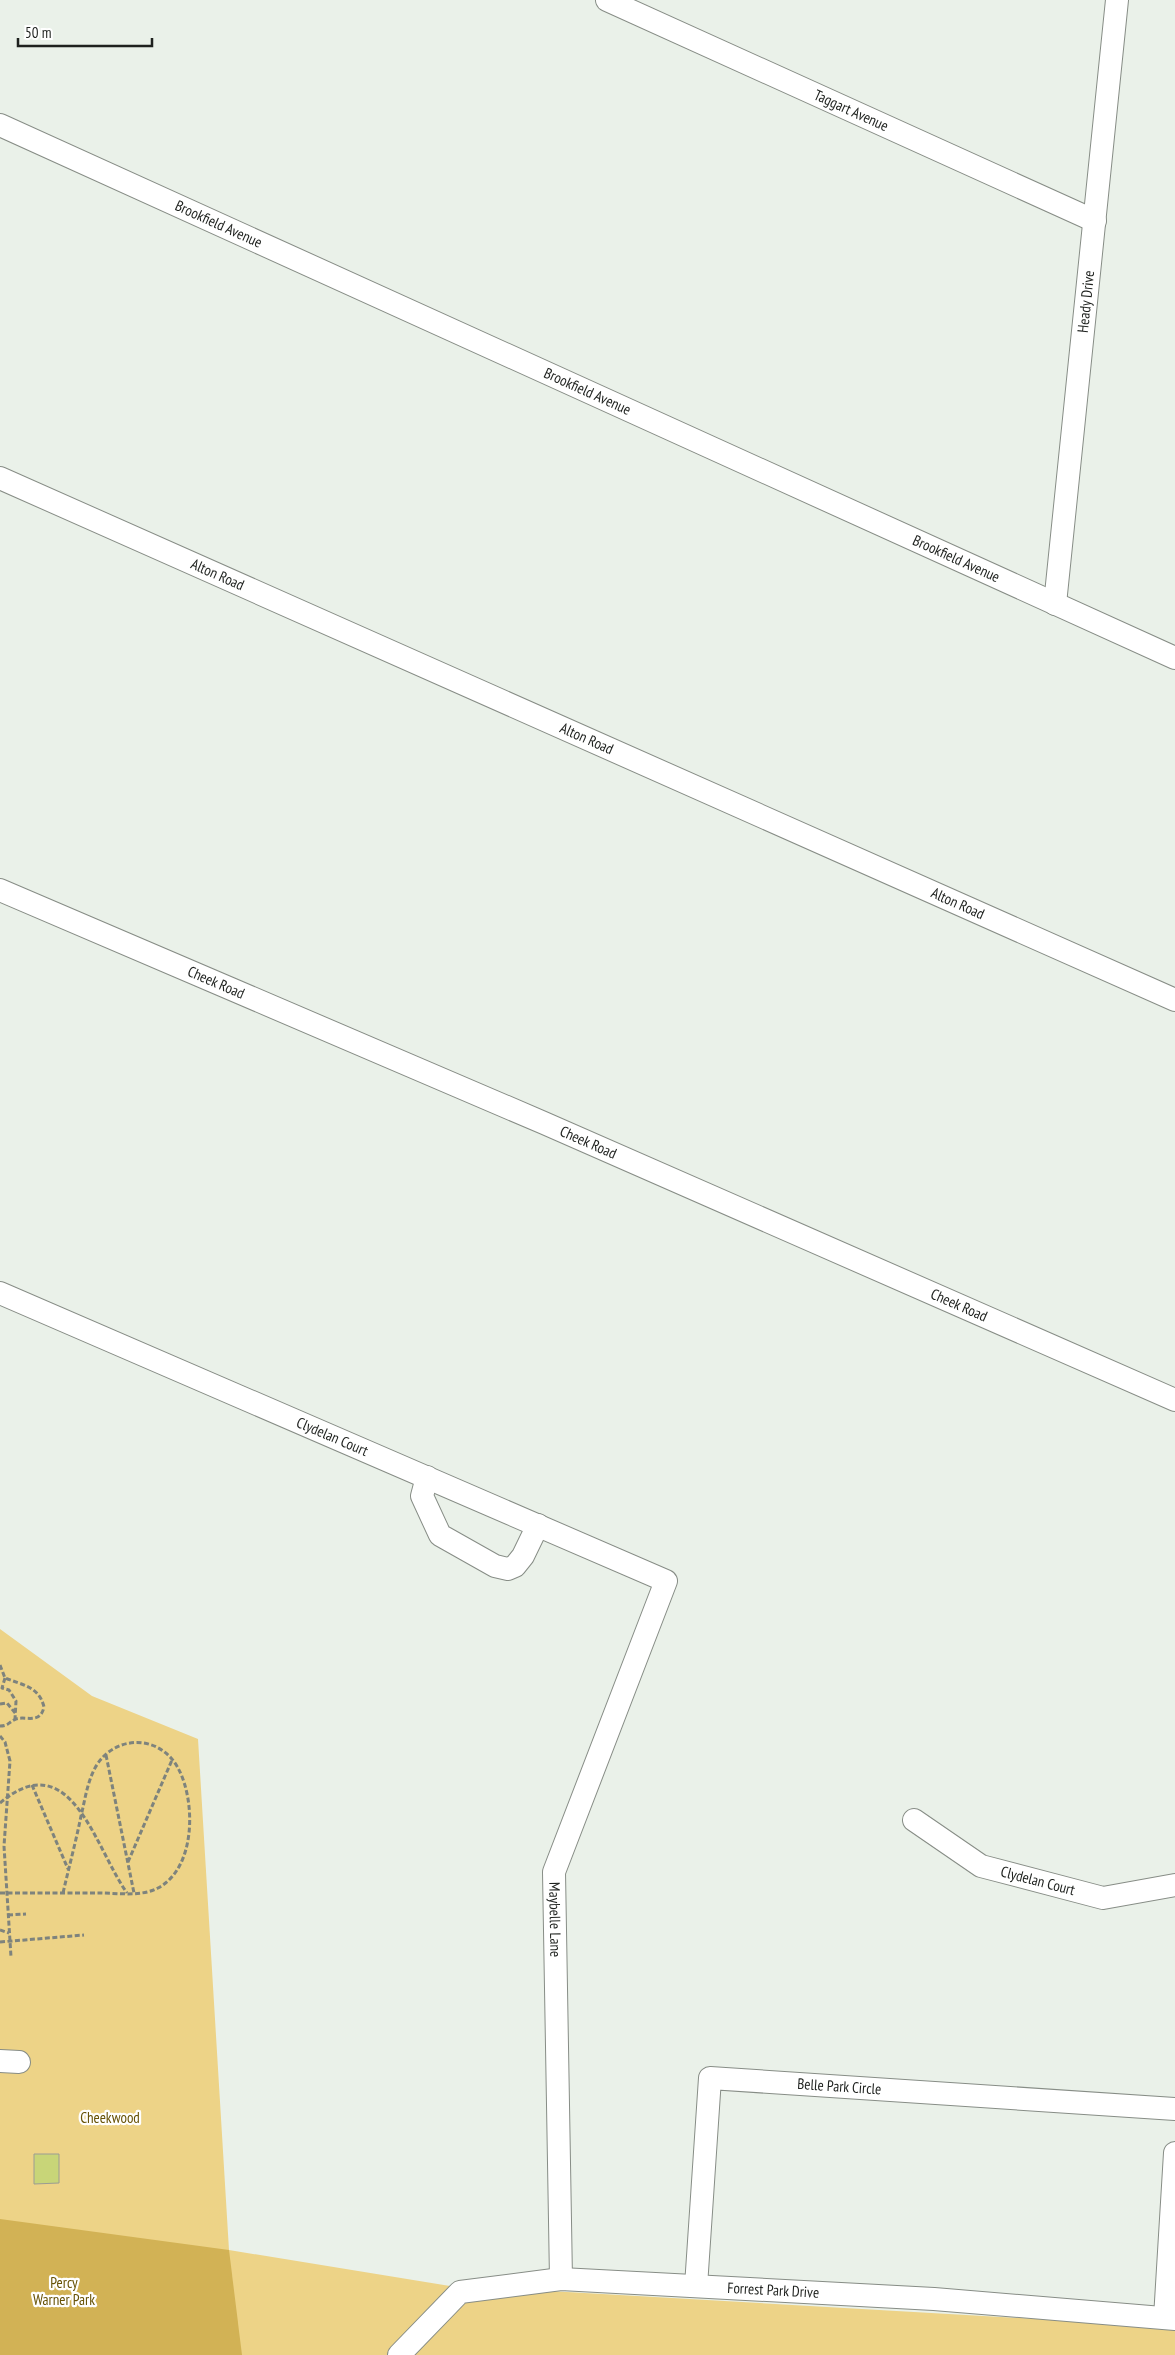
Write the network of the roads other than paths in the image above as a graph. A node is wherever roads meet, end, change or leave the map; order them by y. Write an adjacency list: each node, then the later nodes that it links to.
1 (607, 0): 4 (street, Taggart Avenue)
2 (1117, 0): 4 (street, Heady Drive)
3 (0, 125): 6 (street, Brookfield Avenue)
4 (1096, 221): 6 (street, Heady Drive)
5 (0, 478): 9 (street, Alton Road)
6 (1055, 604): 7 (street, Brookfield Avenue)
7 (1175, 658)
8 (0, 890): 11 (street, Cheek Road)
9 (1175, 1000)
10 (0, 1293): 12 (street, Clydelan Court)
11 (1175, 1400)
12 (427, 1477): 13 (street, Clydelan Court); 13 (street)
13 (538, 1525): 14 (street, Clydelan Court)
14 (666, 1581): 19 (street, Maybelle Lane)
15 (914, 1820): 16 (street, Clydelan Court)
16 (1175, 1885)
17 (1175, 2109): 20 (street, Belle Park Circle)
18 (1175, 2153): 21 (street)
19 (561, 2279): 20 (street, Forrest Park Drive); 22 (street, Forrest Park Drive)
20 (696, 2286): 21 (street, Forrest Park Drive)
21 (1170, 2319)
22 (399, 2355)

